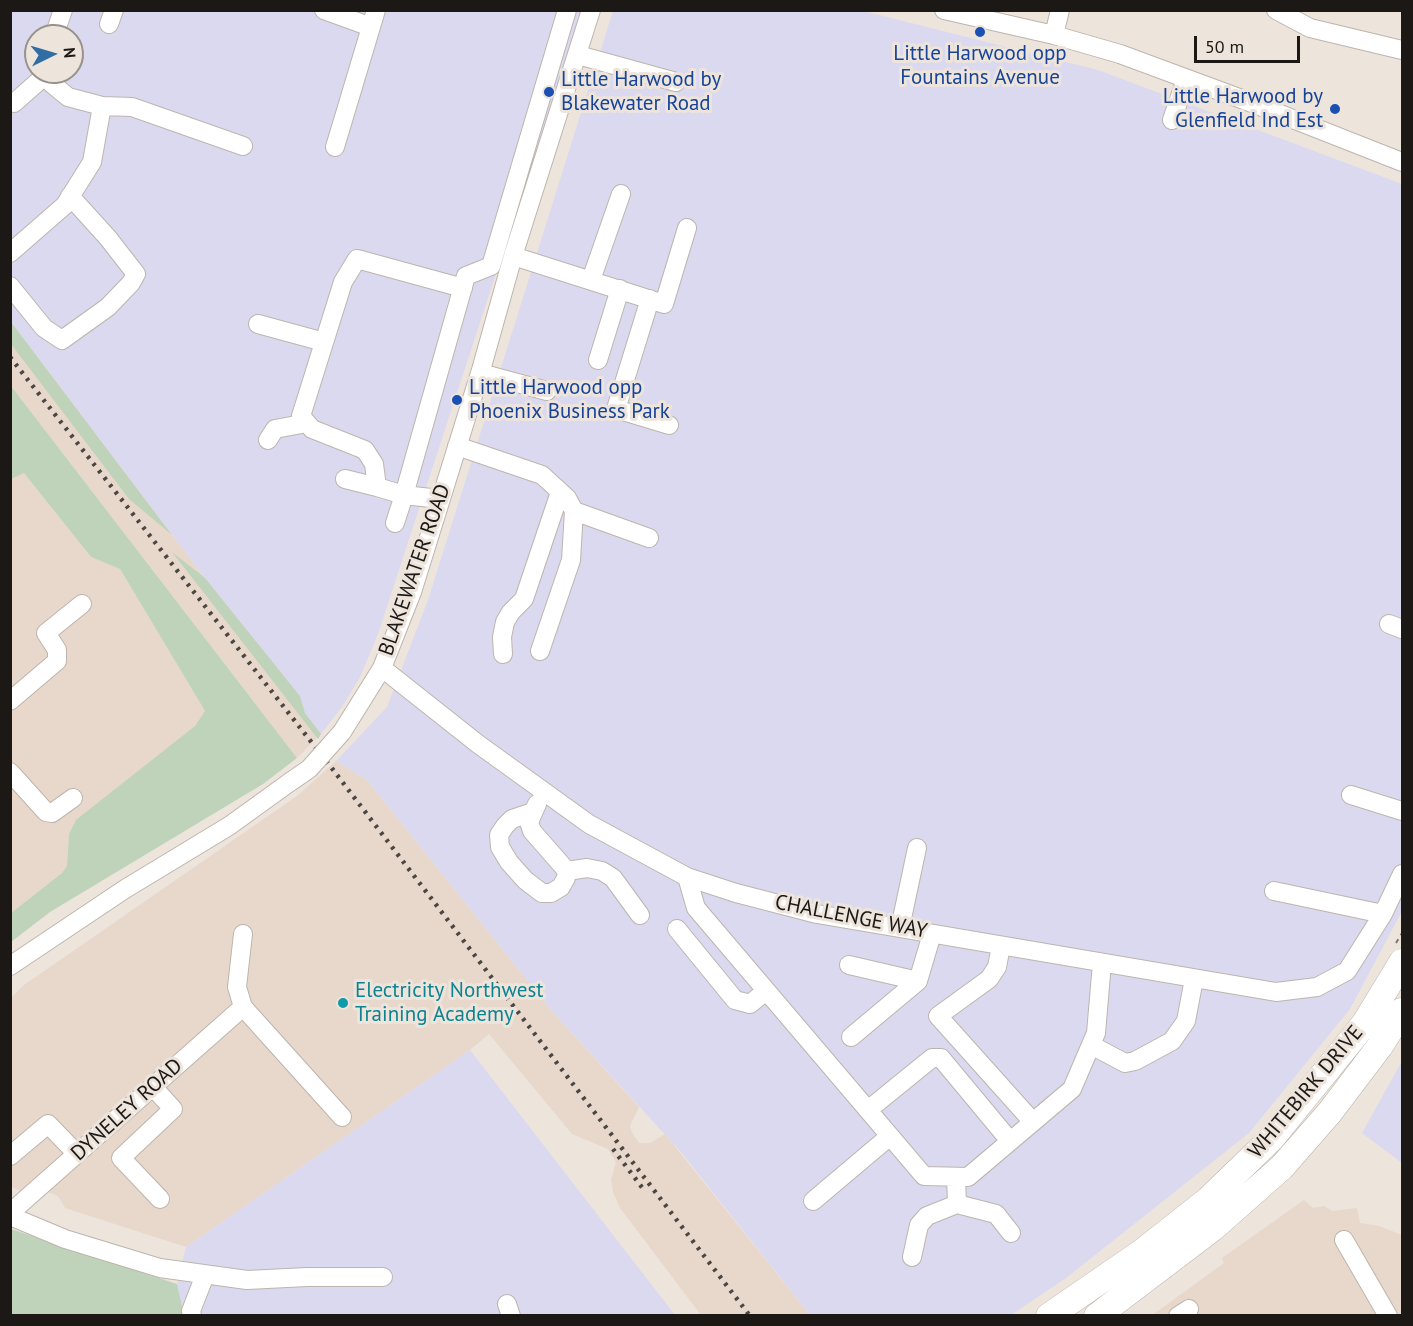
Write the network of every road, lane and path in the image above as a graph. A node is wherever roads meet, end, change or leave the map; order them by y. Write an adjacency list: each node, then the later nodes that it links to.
1 (324, 10): 7 (street)
2 (567, 10): 28 (street)
3 (591, 10): 10 (street, BLAKEWATER ROAD)
4 (944, 10): 8 (street)
5 (1060, 10): 8 (street)
6 (1276, 10): 9 (street)
7 (373, 19): 19 (street)
8 (1054, 35): 11 (street)
9 (1402, 50)
10 (578, 55): 12 (street); 25 (street, BLAKEWATER ROAD)
11 (1186, 78): 17 (street); 20 (street)
12 (676, 82)
13 (35, 84): 15 (street)
14 (52, 84): 16 (street)
15 (14, 103)
16 (102, 106): 18 (street); 22 (street)
17 (1172, 120)
18 (243, 146)
19 (334, 147)
20 (1402, 162)
21 (621, 194): 26 (street)
22 (70, 196): 24 (street); 27 (street)
23 (687, 228): 29 (street)
24 (10, 253)
25 (513, 256): 26 (street); 33 (street, BLAKEWATER ROAD)
26 (591, 280): 29 (street)
27 (10, 286)
28 (463, 288): 31 (street); 42 (street)
29 (634, 294): 32 (street); 36 (street)
30 (258, 324): 31 (street)
31 (324, 342): 35 (street)
32 (598, 360)
33 (480, 373): 34 (street); 38 (street, BLAKEWATER ROAD)
34 (548, 391)
35 (307, 423): 37 (street); 40 (street)
36 (669, 425)
37 (268, 440)
38 (457, 446): 41 (street); 43 (street, BLAKEWATER ROAD)
39 (345, 479): 40 (street)
40 (376, 487): 42 (street)
41 (560, 492): 44 (street); 49 (street)
42 (404, 495): 43 (street); 45 (street)
43 (440, 499): 50 (street, BLAKEWATER ROAD)
44 (574, 511): 46 (street); 48 (street)
45 (395, 524)
46 (649, 538)
47 (82, 604): 51 (street)
48 (540, 651)
49 (503, 654)
50 (382, 668): 53 (street, CHALLENGE WAY); 74 (street, BLAKEWATER ROAD, bridge)
51 (10, 701)
52 (10, 772): 55 (street)
53 (544, 792): 57 (street); 61 (street, CHALLENGE WAY)
54 (1351, 795): 56 (street)
55 (73, 798)
56 (1402, 811)
57 (533, 812): 59 (street); 59 (street)
58 (917, 848): 65 (street)
59 (567, 871): 64 (street)
60 (1402, 874): 63 (street, CHALLENGE WAY)
61 (687, 877): 65 (street, CHALLENGE WAY); 77 (street)
62 (1274, 891): 63 (street)
63 (1383, 914): 75 (street, CHALLENGE WAY)
64 (640, 915)
65 (900, 928): 69 (street, CHALLENGE WAY)
66 (677, 929): 77 (street)
67 (1402, 933): 71 (path)
68 (243, 934): 78 (street)
69 (932, 934): 70 (street, CHALLENGE WAY); 76 (street)
70 (1001, 946): 72 (street, CHALLENGE WAY); 85 (street)
71 (1397, 957): 101 (highway, WHITEBIRK DRIVE)
72 (1102, 963): 75 (street, CHALLENGE WAY); 81 (street)
73 (849, 964): 76 (street)
74 (10, 966)
75 (1194, 979): 81 (street)
76 (918, 981): 80 (street)
77 (766, 991): 83 (street)
78 (243, 1007): 82 (street, DYNELEY ROAD); 84 (street)
79 (1402, 1011): 102 (highway, WHITEBIRK DRIVE)
80 (851, 1036)
81 (1091, 1045): 85 (street)
82 (153, 1087): 88 (street, DYNELEY ROAD); 91 (street)
83 (868, 1110): 86 (street); 87 (street)
84 (342, 1117)
85 (1033, 1122): 87 (street)
86 (890, 1136): 90 (street); 92 (street)
87 (1010, 1141): 90 (street)
88 (77, 1154): 89 (street); 94 (street, DYNELEY ROAD)
89 (10, 1156)
90 (956, 1177): 93 (street)
91 (160, 1199)
92 (813, 1201)
93 (957, 1204): 95 (street); 97 (street)
94 (10, 1215): 98 (street)
95 (1011, 1233)
96 (1344, 1240): 103 (street)
97 (912, 1257)
98 (205, 1275): 99 (street); 100 (street)
99 (383, 1278)
100 (192, 1316)
101 (1049, 1316)
102 (1097, 1316)
103 (1388, 1316)

